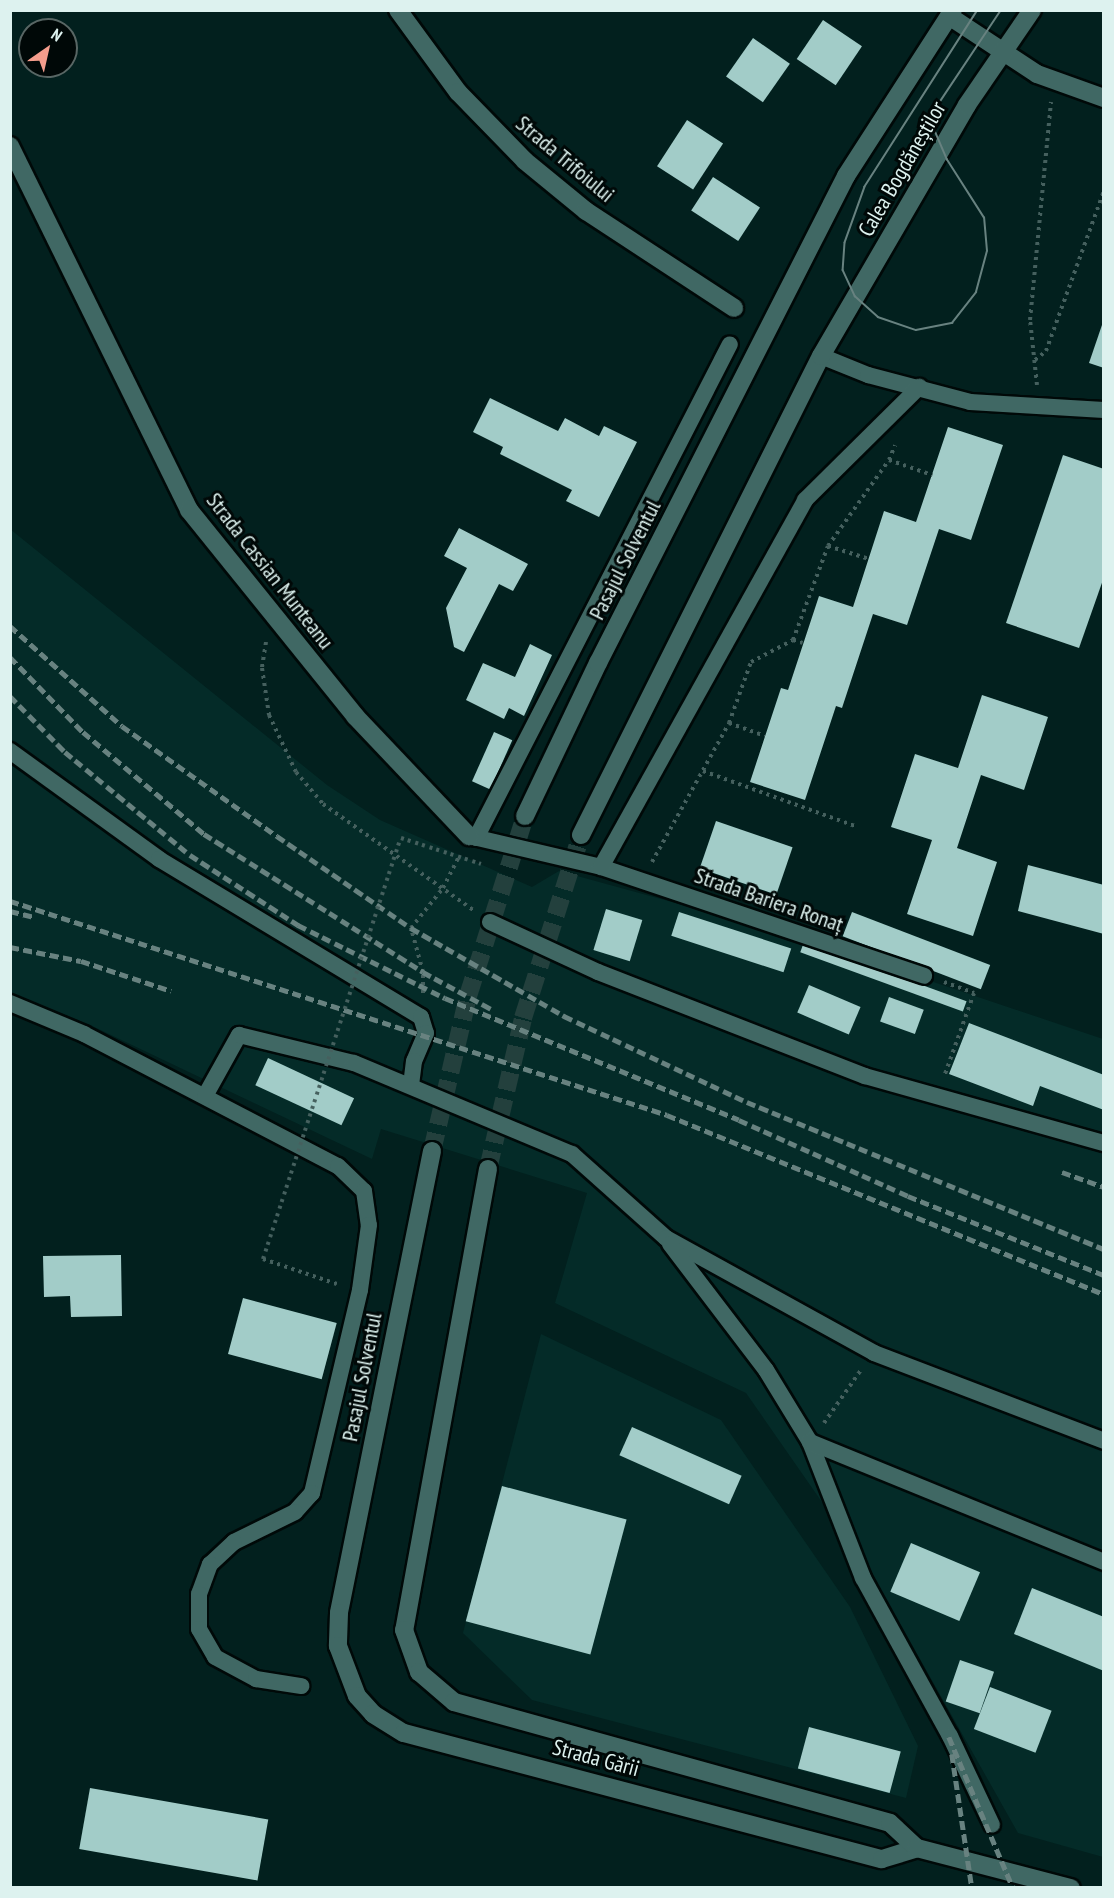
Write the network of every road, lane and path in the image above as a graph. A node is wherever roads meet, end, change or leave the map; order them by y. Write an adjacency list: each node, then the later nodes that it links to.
1 (398, 10): 9 (main road, Strada Trifoiului)
2 (1032, 10): 4 (main road, Calea Bogdăneștilor)
3 (951, 13): 4 (main road); 10 (main road, Calea Bogdăneștilor)
4 (1001, 53): 6 (main road); 12 (main road, Calea Bogdăneștilor)
5 (1043, 98): 13 (path)
6 (1104, 98)
7 (10, 146): 22 (main road, Strada Cassian Munteanu)
8 (1104, 191): 13 (path)
9 (734, 308)
10 (771, 329): 29 (main road, Pasajul Solventul)
11 (730, 344): 32 (lane)
12 (821, 356): 14 (lane); 31 (main road)
13 (1035, 361): 15 (path)
14 (918, 387): 15 (lane); 34 (lane)
15 (1039, 406): 16 (lane)
16 (1104, 410)
17 (898, 439): 18 (path)
18 (889, 460): 19 (path); 20 (path)
19 (932, 475)
20 (828, 546): 21 (path); 23 (path)
21 (868, 559)
22 (271, 612): 32 (main road, Strada Cassian Munteanu); 36 (path)
23 (794, 640): 24 (path); 25 (path)
24 (803, 643)
25 (729, 723): 26 (path); 28 (path)
26 (765, 735)
27 (10, 752): 40 (lane)
28 (703, 771): 30 (path); 35 (path)
29 (525, 816)
30 (855, 826)
31 (581, 835)
32 (472, 837): 34 (lane); 36 (path)
33 (481, 864): 48 (path, bridge)
34 (601, 867): 35 (lane, Strada Bariera Ronaț)
35 (641, 881): 38 (lane, Strada Bariera Ronaț)
36 (443, 888): 37 (path); 40 (path)
37 (490, 922): 43 (lane)
38 (924, 975): 43 (path)
39 (10, 1003): 42 (lane)
40 (421, 1017): 41 (lane)
41 (411, 1085): 42 (lane); 47 (lane)
42 (205, 1096): 54 (lane)
43 (936, 1097): 44 (lane)
44 (1104, 1143)
45 (432, 1151): 53 (main road, Pasajul Solventul)
46 (488, 1169): 56 (main road, Strada Gării)
47 (666, 1238): 49 (lane); 51 (lane)
48 (349, 1288)
49 (874, 1353): 50 (lane); 51 (path)
50 (1104, 1441)
51 (810, 1442): 52 (lane); 55 (lane)
52 (1104, 1562)
53 (339, 1613): 56 (main road, Strada Gării)
54 (301, 1686)
55 (993, 1825)
56 (917, 1848): 57 (main road, Strada Gării)
57 (1071, 1887)

